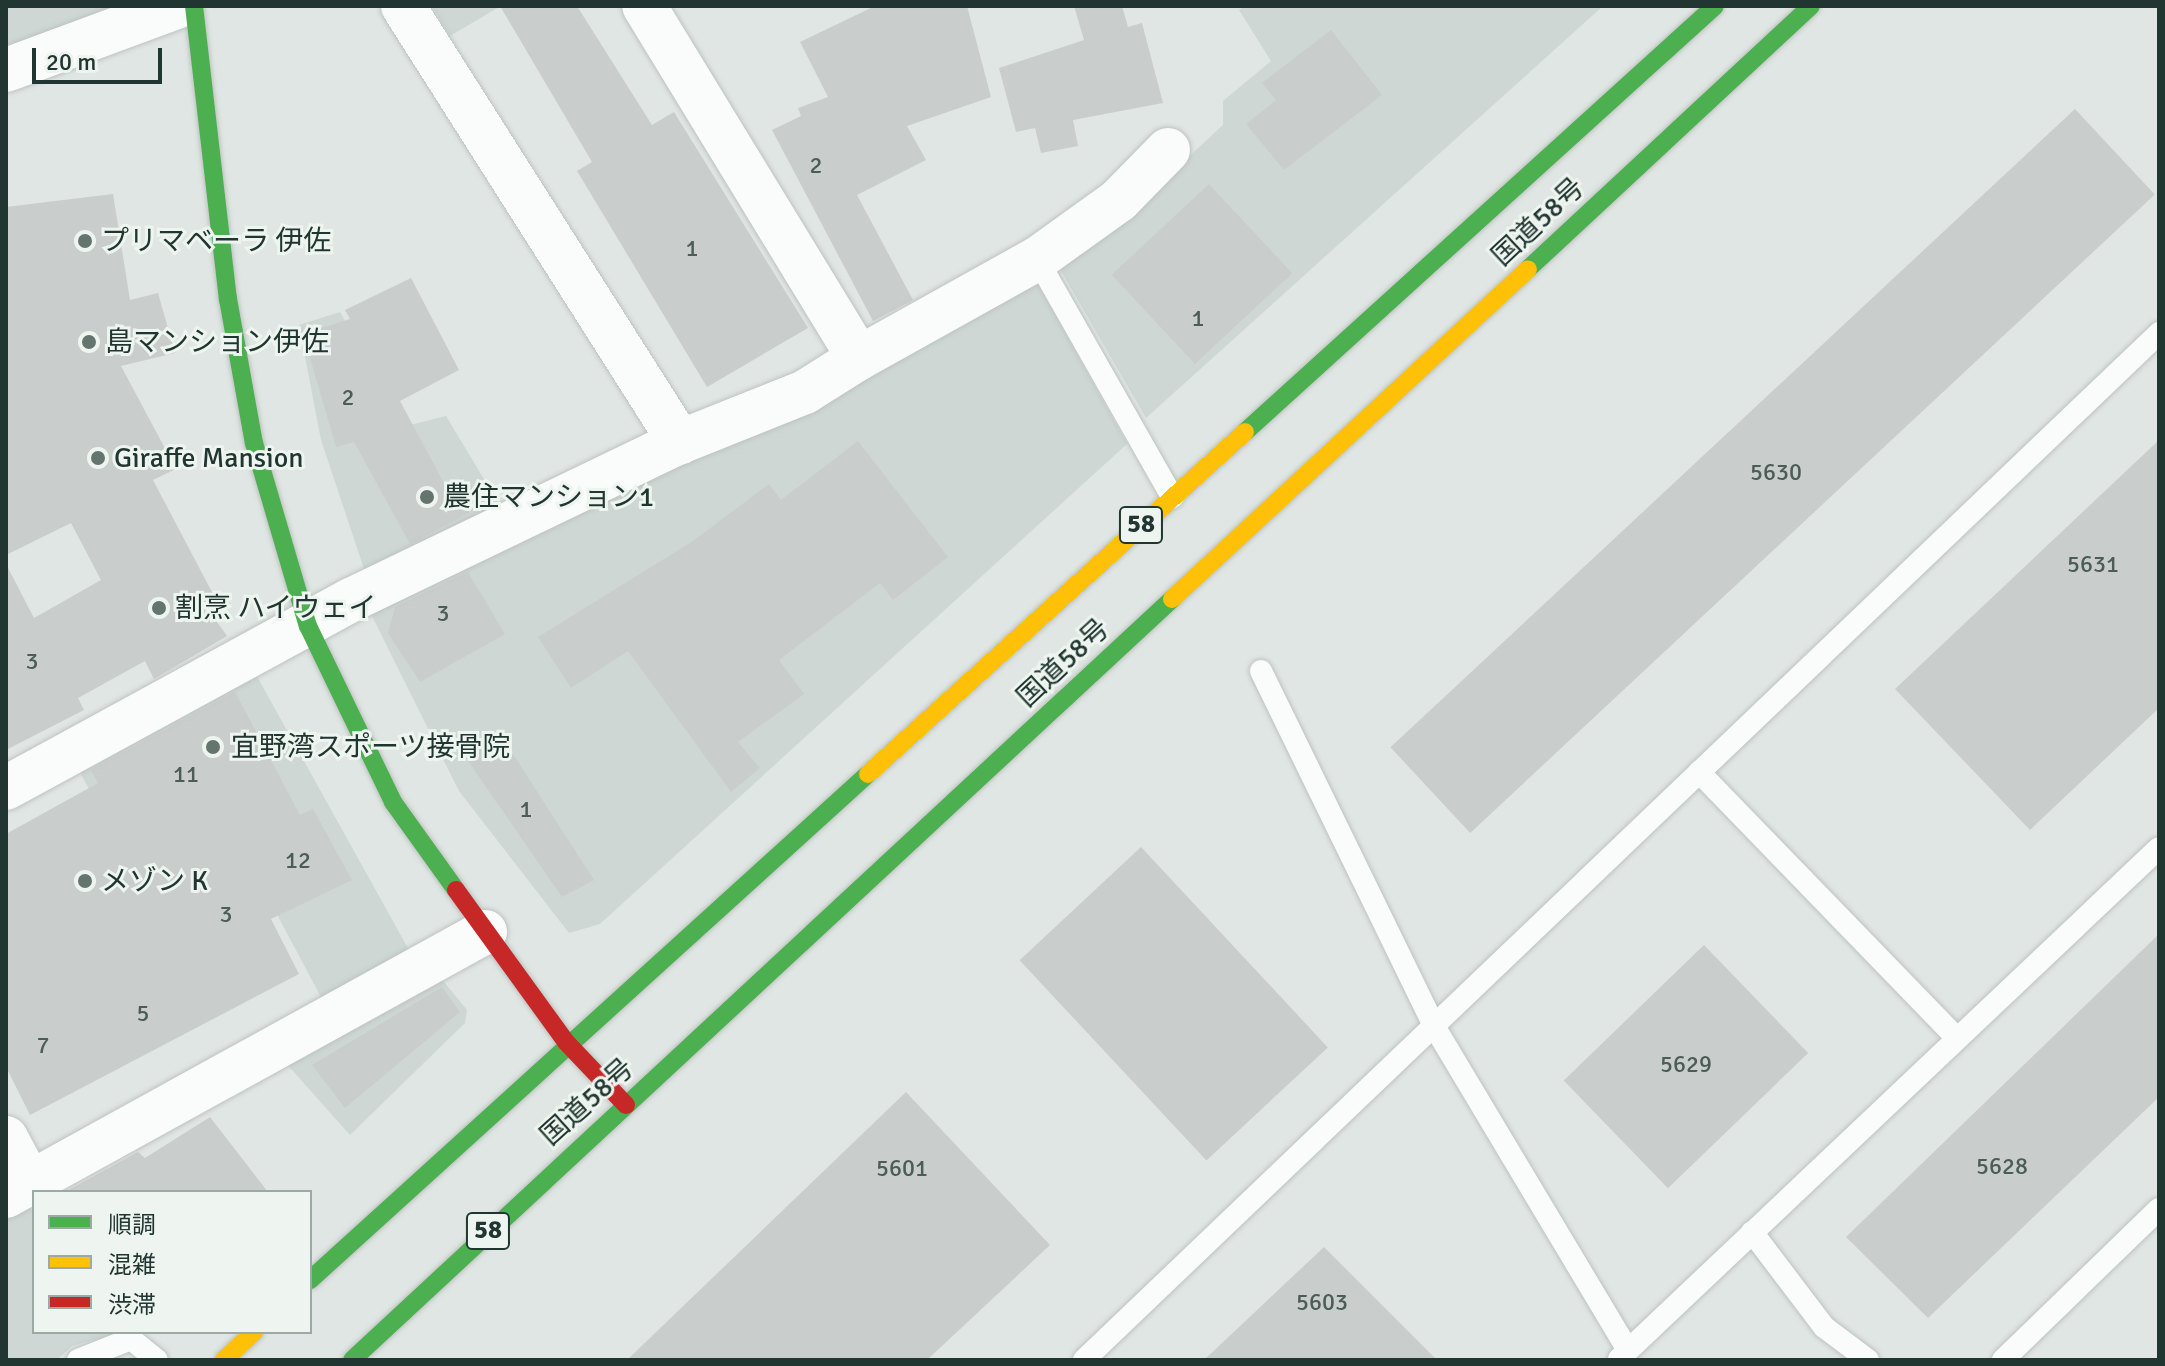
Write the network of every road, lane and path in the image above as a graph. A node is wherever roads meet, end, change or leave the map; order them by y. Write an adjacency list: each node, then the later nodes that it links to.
1 (179, 6): 7 (street)
2 (194, 6): 14 (main road)
3 (403, 6): 12 (street)
4 (644, 6): 11 (street)
5 (1715, 6): 13 (main road, 国道58号 / 58)
6 (1811, 6): 23 (main road, 国道58号 / 58)
7 (6, 70)
8 (1168, 150): 9 (street)
9 (1037, 259): 11 (street); 13 (lane)
10 (2159, 333): 16 (lane)
11 (859, 358): 12 (street)
12 (680, 442): 14 (street)
13 (1172, 497): 22 (main road, 国道58号 / 58)
14 (308, 626): 17 (street); 19 (main road)
15 (1261, 671): 20 (lane)
16 (1699, 772): 20 (lane); 21 (lane)
17 (6, 788)
18 (2159, 848): 21 (lane)
19 (485, 932): 22 (main road); 25 (street)
20 (1434, 1026): 30 (lane); 35 (lane)
21 (1957, 1038): 27 (lane)
22 (566, 1042): 23 (main road); 28 (main road, 国道58号 / 58)
23 (626, 1105): 34 (main road, 国道58号 / 58)
24 (6, 1138): 25 (street)
25 (18, 1190)
26 (2159, 1209): 37 (lane)
27 (1752, 1232): 30 (lane); 36 (lane)
28 (312, 1278)
29 (252, 1334): 33 (main road)
30 (1622, 1355)
31 (78, 1360): 32 (lane)
32 (157, 1360)
33 (224, 1360)
34 (352, 1360)
35 (1084, 1360)
36 (1868, 1360)
37 (2003, 1360)

